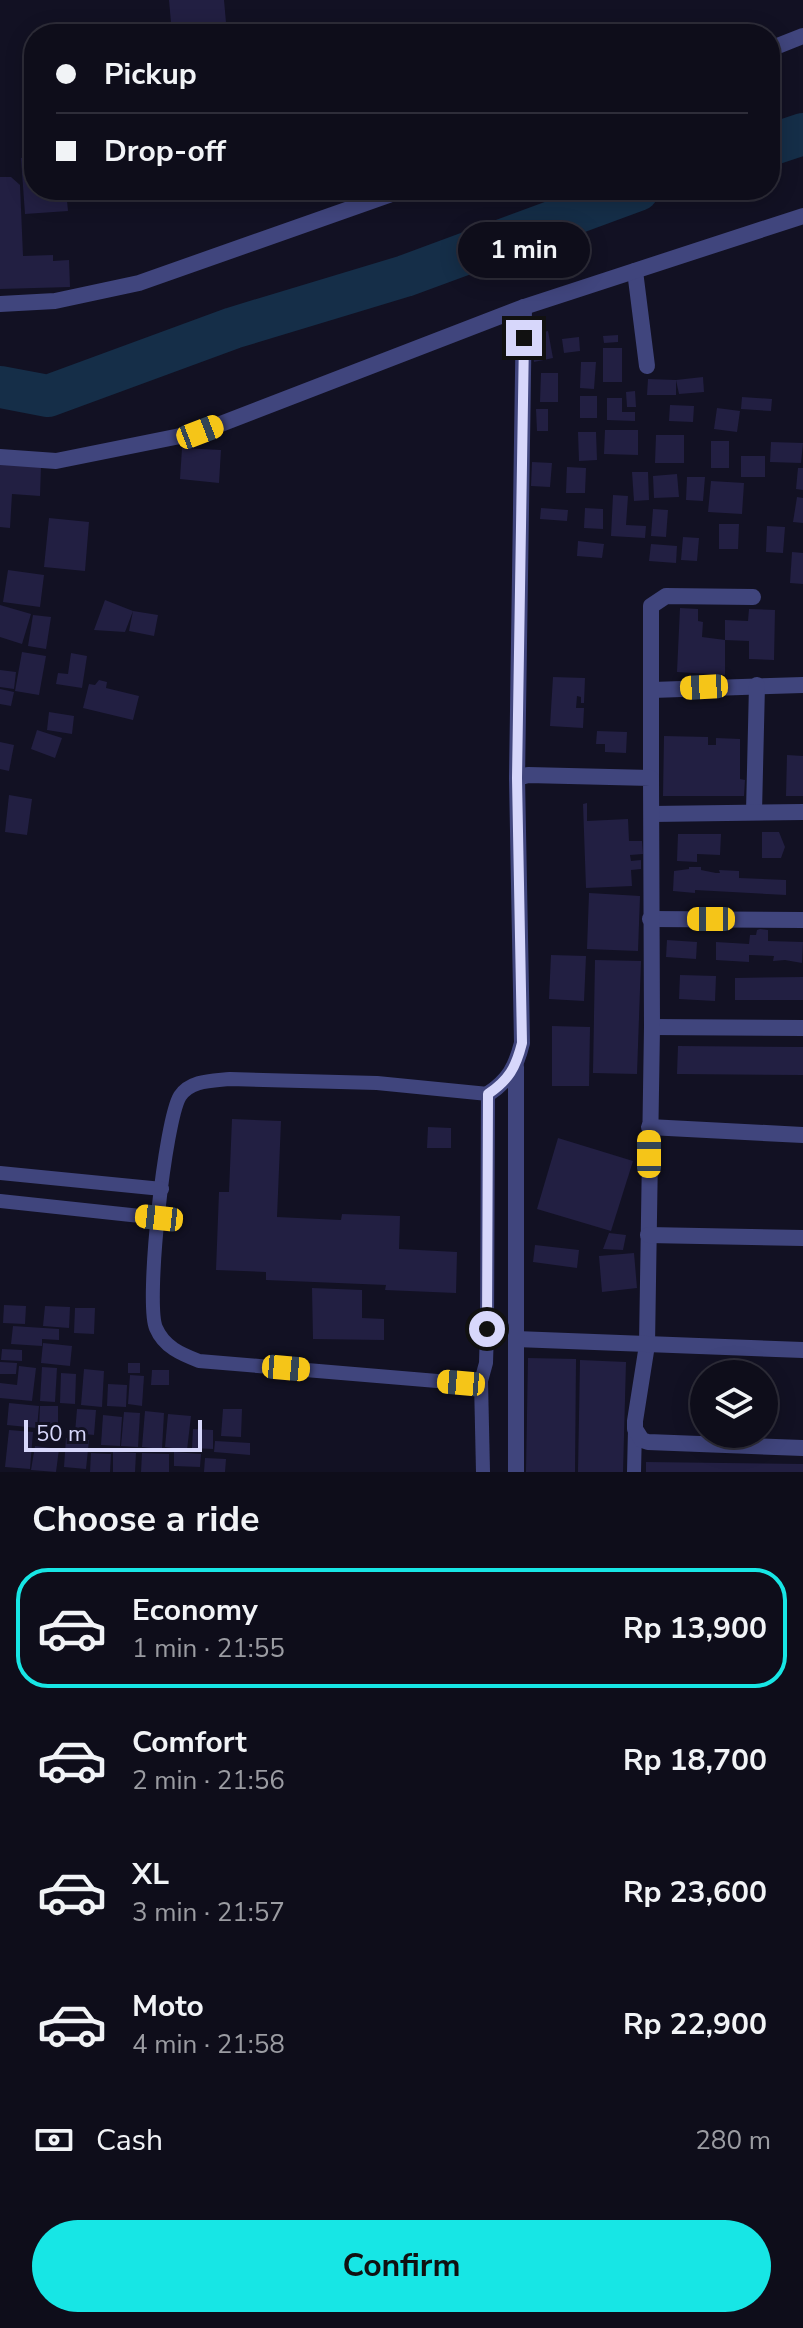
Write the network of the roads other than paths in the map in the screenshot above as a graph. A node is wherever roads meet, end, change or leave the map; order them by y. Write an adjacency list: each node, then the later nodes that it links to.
1 (803, 36): 2 (street)
2 (780, 45)
3 (375, 200): 6 (street)
4 (800, 218): 5 (street)
5 (635, 271): 7 (street); 8 (street)
6 (0, 304)
7 (524, 307): 9 (street); 14 (street)
8 (647, 366)
9 (0, 457)
10 (753, 597): 13 (street)
11 (757, 685): 12 (street); 13 (street); 16 (street)
12 (803, 685)
13 (652, 690): 15 (street)
14 (517, 778): 15 (street); 23 (street)
15 (651, 778): 18 (street)
16 (754, 812): 17 (street); 18 (street)
17 (803, 812)
18 (652, 814): 19 (street)
19 (650, 919): 20 (street); 21 (street)
20 (803, 920)
21 (652, 1027): 22 (street); 25 (street)
22 (803, 1028)
23 (516, 1065): 24 (street); 33 (street)
24 (488, 1094): 28 (lane); 36 (lane)
25 (649, 1127): 26 (street); 31 (street)
26 (803, 1135)
27 (0, 1173): 28 (lane)
28 (162, 1189): 30 (lane)
29 (0, 1201): 30 (lane)
30 (159, 1218): 36 (lane)
31 (648, 1235): 32 (street); 34 (street)
32 (803, 1238)
33 (516, 1339): 34 (street); 40 (street)
34 (647, 1345): 35 (street); 37 (street)
35 (803, 1350)
36 (481, 1381): 39 (lane)
37 (635, 1429): 38 (street); 41 (lane)
38 (803, 1448)
39 (483, 1472)
40 (516, 1472)
41 (634, 1472)

